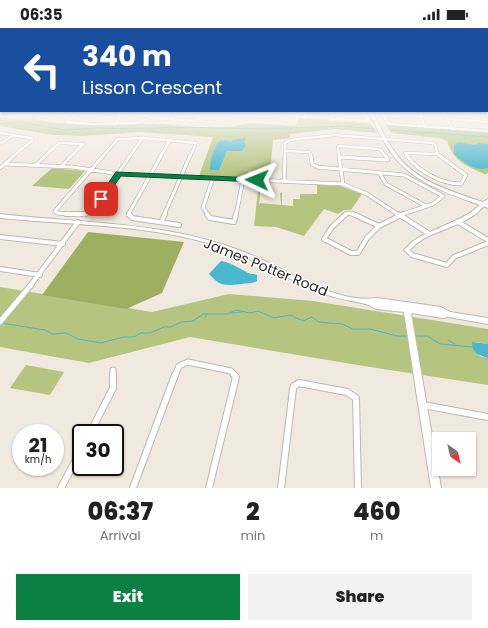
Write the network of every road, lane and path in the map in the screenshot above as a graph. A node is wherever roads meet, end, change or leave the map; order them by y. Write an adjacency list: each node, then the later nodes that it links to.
1 (383, 132): 6 (main road)
2 (385, 132): 6 (main road)
3 (0, 133): 4 (street)
4 (13, 135): 8 (street); 12 (street)
5 (142, 139): 7 (street); 16 (street); 18 (street)
6 (387, 139): 9 (street); 10 (street); 26 (main road)
7 (170, 140): 20 (street); 21 (street)
8 (0, 144)
9 (285, 151): 17 (street); 24 (street)
10 (436, 154): 10 (street)
11 (339, 157): 11 (street); 17 (street)
12 (6, 164): 13 (street); 15 (street)
13 (35, 165): 14 (street); 14 (street)
14 (62, 166): 16 (street)
15 (0, 168)
16 (91, 169): 18 (street); 18 (street)
17 (342, 170): 19 (street); 25 (street)
18 (119, 174): 20 (street)
19 (380, 174): 27 (street); 27 (street)
20 (151, 175): 21 (street); 30 (street)
21 (182, 177): 22 (street); 30 (street)
22 (213, 178): 23 (street); 23 (street)
23 (243, 180): 24 (street)
24 (284, 181): 25 (street)
25 (343, 184): 28 (street)
26 (487, 203): 31 (main road)
27 (426, 206): 28 (street)
28 (399, 215): 34 (street); 35 (street)
29 (0, 216): 32 (main road, James Potter Road)
30 (161, 222): 33 (street)
31 (458, 222): 35 (main road); 37 (street)
32 (78, 223): 38 (street); 42 (main road, James Potter Road)
33 (179, 225)
34 (379, 226): 34 (street)
35 (428, 233): 39 (main road)
36 (0, 238): 38 (street)
37 (488, 242): 39 (street)
38 (63, 244): 41 (street)
39 (407, 250)
40 (0, 269): 41 (street)
41 (40, 275): 44 (street)
42 (406, 308): 43 (main road, James Potter Road); 46 (main road)
43 (488, 321)
44 (0, 322)
45 (113, 370): 48 (street)
46 (423, 405): 47 (street); 55 (main road)
47 (488, 417)
48 (95, 424)
49 (72, 467): 50 (street)
50 (61, 488)
51 (133, 488): 52 (street)
52 (210, 488)
53 (281, 488): 54 (street)
54 (358, 488)
55 (436, 488)

